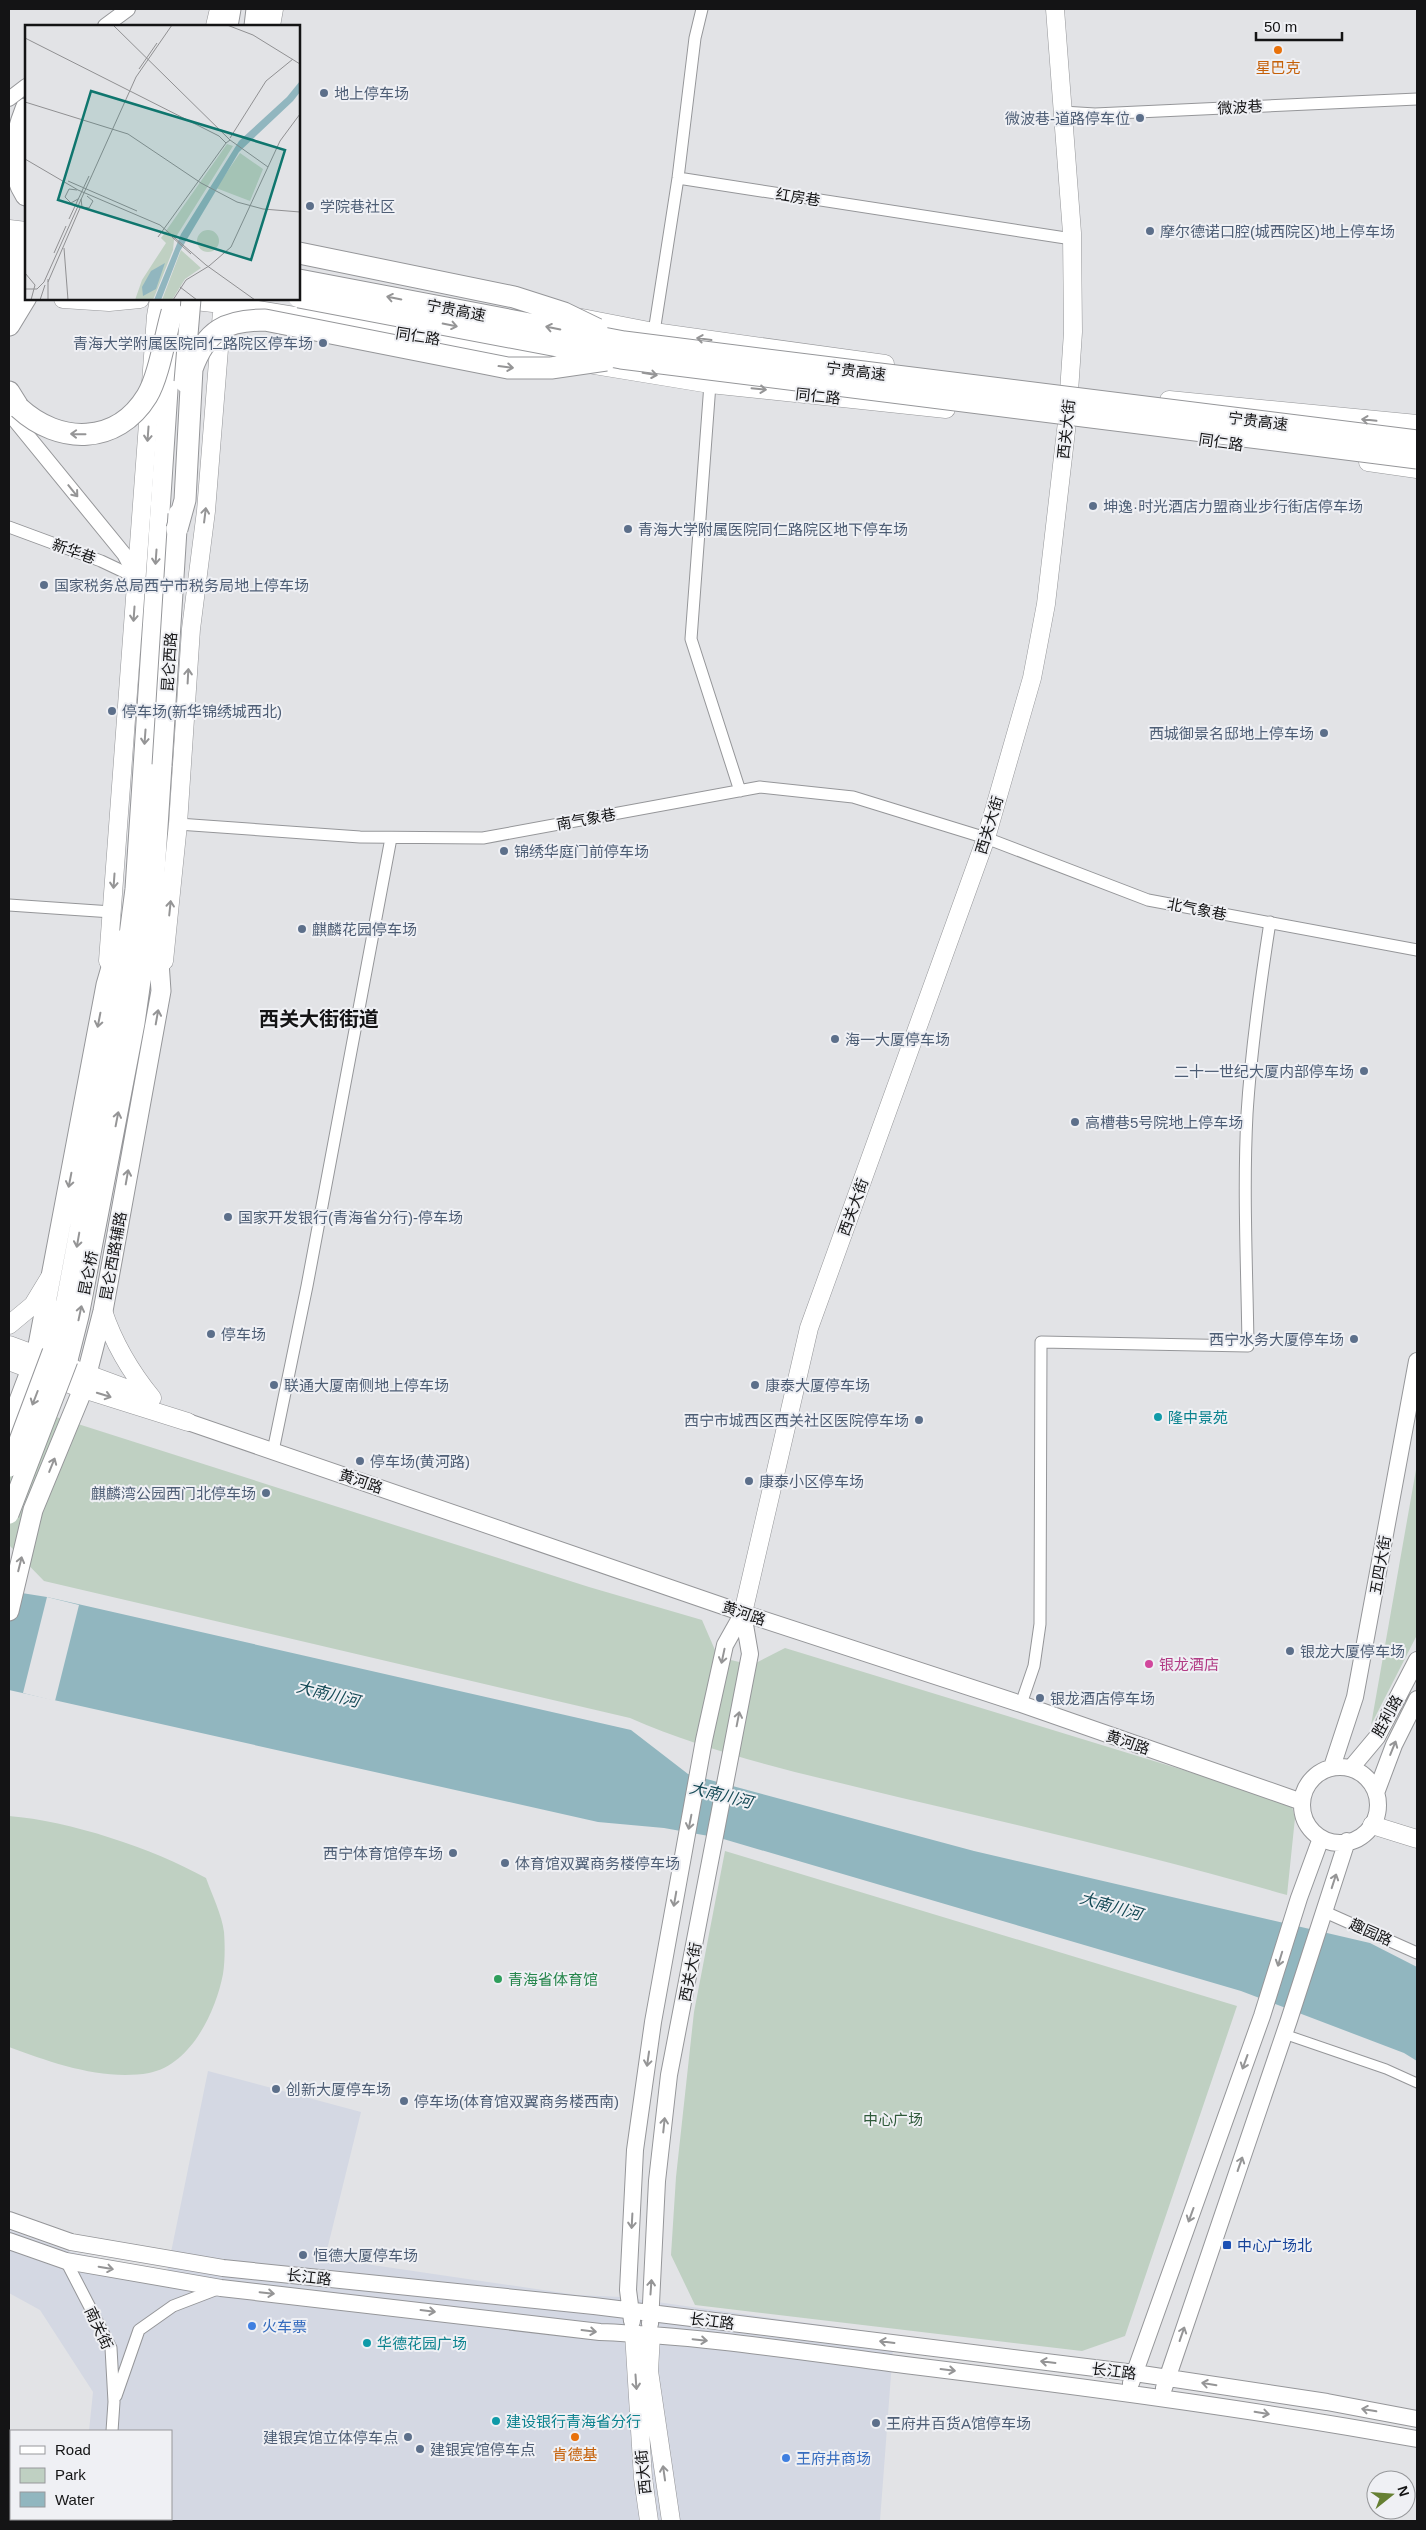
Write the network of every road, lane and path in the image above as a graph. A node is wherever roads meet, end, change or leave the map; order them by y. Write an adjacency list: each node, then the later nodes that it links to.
1 (128, 9): 9 (street)
2 (219, 9): 10 (main road)
3 (231, 9): 11 (highway)
4 (252, 9): 12 (highway)
5 (257, 9): 13 (highway)
6 (274, 9): 14 (main road)
7 (702, 9): 20 (street)
8 (1055, 9): 19 (main road, 西关大街)
9 (106, 25)
10 (216, 25)
11 (228, 25)
12 (248, 25)
13 (255, 25)
14 (271, 25)
15 (25, 87): 16 (street)
16 (9, 99)
17 (1417, 99): 19 (street, 微波巷)
18 (25, 112): 21 (highway)
19 (1063, 112): 24 (main road, 西关大街)
20 (678, 178): 24 (street, 红房巷); 44 (street)
21 (25, 192)
22 (9, 229): 23 (main road)
23 (25, 231)
24 (1072, 239): 47 (main road, 西关大街)
25 (9, 244): 26 (highway)
26 (25, 245)
27 (300, 253): 45 (highway, bridge)
28 (9, 262): 30 (highway)
29 (300, 263): 44 (main road)
30 (25, 264)
31 (300, 280): 45 (highway, 宁贵高速, one-way to 31, bridge)
32 (9, 282): 33 (highway)
33 (25, 283)
34 (9, 295): 35 (main road)
35 (25, 297)
36 (300, 297): 45 (highway, 宁贵高速, one-way to 45, bridge)
37 (25, 299): 43 (highway)
38 (78, 300): 39 (main road)
39 (130, 300)
40 (191, 300): 56 (highway, 昆仑西路, bridge)
41 (222, 301): 42 (main road, 同仁路); 46 (main road, 同仁路, one-way to 46); 58 (main road, one-way to 41)
42 (170, 302): 48 (highway, one-way to 48, bridge); 57 (main road, one-way to 57); 64 (highway, 昆仑西路, one-way to 64, bridge)
43 (9, 325)
44 (654, 332): 47 (main road, one-way to 44)
45 (623, 350): 52 (highway, 宁贵高速, bridge); 53 (highway, 宁贵高速, bridge); 56 (highway, one-way to 45, bridge)
46 (710, 384): 50 (main road, 同仁路, one-way to 50); 60 (street)
47 (1070, 390): 50 (main road, 西关大街); 51 (main road, one-way to 47)
48 (9, 392)
49 (9, 413): 57 (street, one-way to 57)
50 (1067, 422): 54 (main road, 同仁路); 63 (main road, 西关大街)
51 (1417, 424)
52 (1417, 441)
53 (1417, 458)
54 (1417, 469)
55 (9, 527): 57 (street, 新华巷)
56 (177, 529): 65 (highway, 昆仑西路, bridge)
57 (137, 578): 59 (main road, one-way to 59)
58 (185, 733): 61 (main road); 65 (main road)
59 (123, 765): 64 (main road); 67 (main road, one-way to 67)
60 (740, 791): 62 (street, 南气象巷); 63 (street, 南气象巷)
61 (178, 824): 62 (street, 南气象巷); 71 (main road, one-way to 61)
62 (390, 838): 84 (street)
63 (986, 838): 68 (street, 北气象巷); 88 (main road, 西关大街)
64 (135, 889): 70 (highway); 72 (highway, 昆仑西路)
65 (154, 890): 71 (highway, 昆仑西路辅路); 72 (highway, 昆仑西路)
66 (9, 905): 67 (street)
67 (112, 912): 70 (main road)
68 (1270, 922): 69 (street, 北气象巷); 91 (street)
69 (1417, 950)
70 (106, 985): 73 (highway, one-way to 73)
71 (161, 991): 74 (highway, 昆仑西路辅路, one-way to 71)
72 (127, 1022): 85 (highway, 昆仑桥, one-way to 85, bridge); 86 (highway, 昆仑桥, one-way to 72, bridge)
73 (52, 1272): 75 (main road); 79 (highway)
74 (103, 1311): 80 (highway, 昆仑西路辅路); 81 (main road)
75 (9, 1325)
76 (9, 1345): 79 (main road)
77 (9, 1361): 79 (main road)
78 (1417, 1361): 92 (main road, 五四大街)
79 (34, 1362): 80 (main road); 83 (highway)
80 (85, 1382): 81 (main road); 82 (main road, one-way to 82); 87 (highway, 昆仑西路辅路, one-way to 80)
81 (152, 1398): 82 (main road)
82 (188, 1422): 84 (main road, 黄河路)
83 (9, 1427)
84 (273, 1451): 88 (main road, 黄河路)
85 (9, 1467)
86 (9, 1514)
87 (9, 1612)
88 (743, 1613): 91 (main road, 黄河路); 108 (main road, 西关大街, one-way to 108); 109 (main road, 西关大街, one-way to 88)
89 (1417, 1660): 93 (main road, 胜利路)
90 (1417, 1699): 94 (main road, 胜利路, one-way to 90)
91 (1021, 1704): 95 (main road, 黄河路)
92 (1332, 1767): 93 (main road); 95 (main road)
93 (1352, 1768): 94 (main road)
94 (1376, 1794): 96 (main road)
95 (1302, 1802): 97 (main road)
96 (1372, 1825): 98 (main road); 99 (main road)
97 (1321, 1838): 99 (main road); 112 (main road, one-way to 112)
98 (1417, 1839)
99 (1347, 1841): 100 (main road, one-way to 99)
100 (1323, 1916): 101 (street, 趣园路); 102 (main road)
101 (1417, 1953)
102 (1287, 2027): 103 (street); 113 (main road, one-way to 102)
103 (1417, 2083)
104 (9, 2220): 108 (main road, 长江路)
105 (9, 2241): 106 (main road, 长江路)
106 (66, 2261): 107 (main road, 长江路, one-way to 107); 116 (street, 南关街)
107 (221, 2288): 110 (main road, 长江路, one-way to 110); 116 (street)
108 (631, 2312): 109 (main road, 长江路); 110 (main road, 西关大街)
109 (649, 2313): 111 (main road, 西关大街); 112 (main road, 长江路, one-way to 109)
110 (634, 2333): 111 (main road, 长江路); 120 (main road, 西大街, one-way to 120)
111 (651, 2335): 114 (main road, 长江路, one-way to 114); 121 (main road, 西大街, one-way to 111)
112 (1134, 2373): 113 (main road, 长江路); 114 (main road)
113 (1167, 2378): 115 (main road); 117 (main road, 长江路, one-way to 113)
114 (1128, 2392): 115 (main road, 长江路)
115 (1162, 2397): 119 (main road, 长江路, one-way to 119)
116 (114, 2402): 118 (street, 南关街)
117 (1417, 2419)
118 (112, 2430)
119 (1417, 2439)
120 (649, 2521)
121 (671, 2521)

